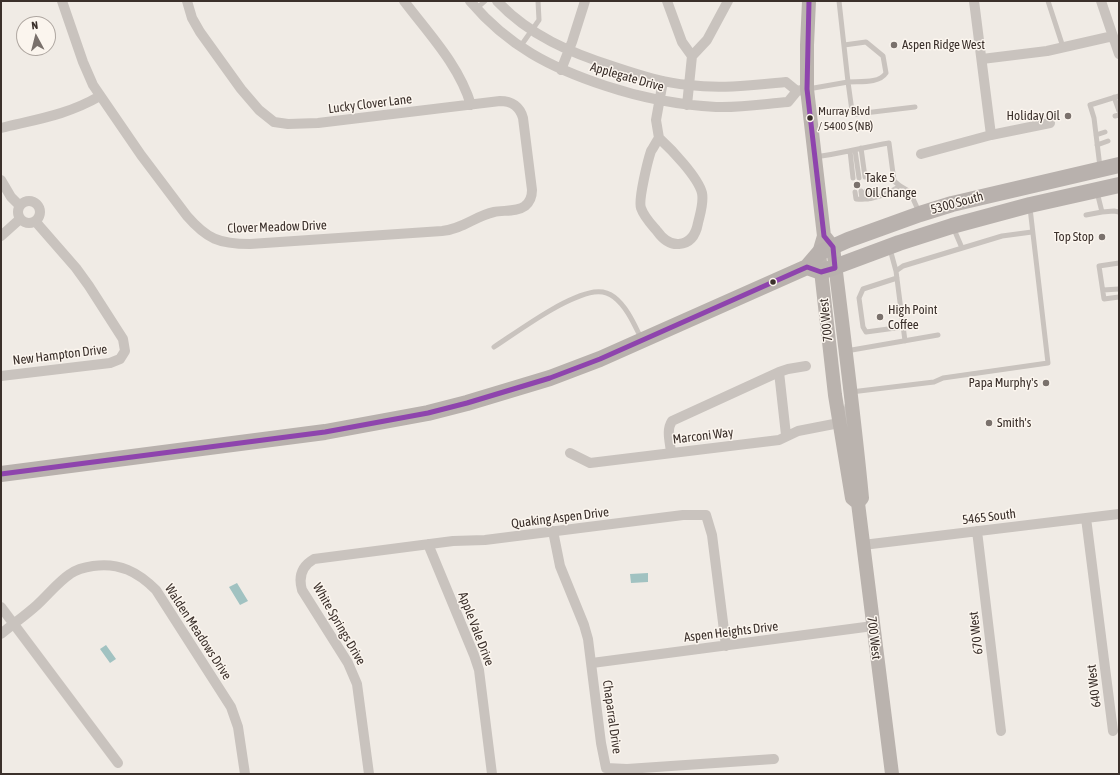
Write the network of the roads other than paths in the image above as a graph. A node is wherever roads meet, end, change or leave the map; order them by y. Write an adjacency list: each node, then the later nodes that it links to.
1 (62, 1): 30 (street, Clover Meadow Drive)
2 (187, 1): 33 (street, Lucky Clover Lane)
3 (404, 1): 33 (street)
4 (485, 1): 15 (lane)
5 (497, 1): 16 (street, Applegate Drive)
6 (538, 1): 16 (lane)
7 (585, 1): 21 (street)
8 (667, 1): 23 (street)
9 (728, 1): 23 (street)
10 (809, 1): 29 (main road)
11 (839, 1): 18 (lane)
12 (974, 1): 24 (street)
13 (1048, 1): 20 (lane)
14 (1101, 1): 17 (street)
15 (473, 5): 19 (street, Applegate Drive)
16 (532, 31): 19 (lane); 21 (street, Applegate Drive)
17 (1113, 36): 20 (street); 22 (street)
18 (844, 45): 27 (lane); 27 (lane)
19 (520, 47): 25 (street, Applegate Drive)
20 (1063, 47): 24 (street)
21 (568, 51): 25 (street); 26 (street, Applegate Drive)
22 (1119, 54)
23 (692, 56): 28 (street)
24 (982, 59): 42 (street)
25 (561, 70): 32 (street, Applegate Drive)
26 (662, 81): 28 (street, Applegate Drive); 32 (street)
27 (848, 82): 29 (lane); 35 (lane)
28 (688, 85): 29 (street, Applegate Drive); 34 (street)
29 (802, 90): 34 (street, Applegate Drive); 51 (main road)
30 (100, 96): 40 (street); 60 (street, Clover Meadow Drive)
31 (1117, 97): 36 (lane); 39 (lane)
32 (659, 101): 34 (street, Applegate Drive); 44 (street)
33 (470, 105): 60 (street, Lucky Clover Lane)
34 (687, 105)
35 (915, 107)
36 (1119, 111)
37 (1102, 121): 39 (lane)
38 (1050, 123): 42 (street)
39 (1095, 123): 43 (lane)
40 (1, 128)
41 (1105, 132): 43 (lane)
42 (991, 135): 50 (street)
43 (1096, 135): 46 (lane)
44 (659, 138): 44 (street)
45 (1108, 141): 46 (lane)
46 (1097, 145): 53 (lane)
47 (861, 148): 48 (lane); 54 (lane); 57 (lane)
48 (856, 150): 49 (lane); 54 (lane)
49 (850, 151): 51 (lane); 54 (lane)
50 (921, 154)
51 (814, 157): 72 (main road)
52 (1119, 165): 53 (main road, 5300 South)
53 (1100, 169): 65 (main road, 5300 South)
54 (859, 178)
55 (1, 180): 61 (street)
56 (1119, 185): 58 (main road, 5300 South)
57 (900, 186): 59 (lane); 65 (lane)
58 (1097, 190): 62 (main road, 5300 South); 63 (lane)
59 (868, 198): 59 (lane)
60 (527, 204)
61 (20, 205): 67 (street); 68 (street)
62 (1030, 205): 69 (main road, 5300 South); 70 (lane)
63 (1102, 212): 64 (lane); 66 (lane)
64 (1119, 212)
65 (920, 214): 72 (main road, 5300 South)
66 (1086, 215)
67 (20, 218): 68 (street); 71 (street)
68 (35, 221): 90 (street, New Hampton Drive)
69 (952, 226): 73 (main road, 5300 South); 74 (lane)
70 (1032, 232): 74 (lane); 91 (lane)
71 (1, 236)
72 (825, 245): 76 (main road, 5300 South); 76 (main road)
73 (889, 247): 76 (main road, 5300 South); 77 (lane)
74 (962, 248): 77 (lane)
75 (1119, 263): 80 (lane)
76 (821, 269): 84 (main road, 5300 South); 87 (main road, 700 West); 92 (main road, 700 West)
77 (896, 271): 78 (lane)
78 (897, 278): 82 (lane); 82 (lane)
79 (1119, 289): 80 (lane)
80 (1103, 290): 81 (lane)
81 (1119, 297)
82 (903, 327): 85 (lane)
83 (938, 335): 85 (lane)
84 (643, 341): 86 (lane); 97 (main road, 5300 South)
85 (905, 341): 87 (lane)
86 (494, 347)
87 (845, 351): 91 (main road, 700 West)
88 (806, 366): 89 (street)
89 (779, 372): 93 (street); 94 (street)
90 (1, 376)
91 (851, 391): 96 (lane); 98 (main road, 700 West)
92 (839, 423): 93 (street, Marconi Way); 96 (main road, 700 West)
93 (786, 435): 94 (street, Marconi Way)
94 (671, 452): 95 (street, Marconi Way)
95 (570, 453)
96 (847, 470): 98 (main road, 700 West)
97 (1, 474)
98 (858, 503): 104 (main road, 700 West)
99 (1119, 514): 100 (street, 5465 South)
100 (1086, 518): 102 (street, 5465 South); 113 (street, 640 West)
101 (553, 531): 103 (street, Quaking Aspen Drive); 110 (street, Quaking Aspen Drive); 111 (street, Chaparral Drive)
102 (977, 531): 104 (street, 5465 South); 112 (street, 670 West)
103 (428, 544): 105 (street, Quaking Aspen Drive); 118 (street, Apple Vale Drive)
104 (863, 545): 108 (main road, 700 West)
105 (301, 581): 117 (street, White Springs Drive)
106 (1, 607): 107 (street)
107 (14, 624): 109 (street, Walden Meadows Drive); 115 (street); 116 (street, Walden Meadows Drive)
108 (873, 626): 110 (street, Aspen Heights Drive); 119 (main road, 700 West)
109 (1, 634)
110 (726, 646): 111 (street, Aspen Heights Drive)
111 (592, 663): 114 (street, Chaparral Drive)
112 (1001, 731)
113 (1113, 731)
114 (774, 759)
115 (118, 763)
116 (245, 774)
117 (369, 774)
118 (492, 774)
119 (892, 774)

